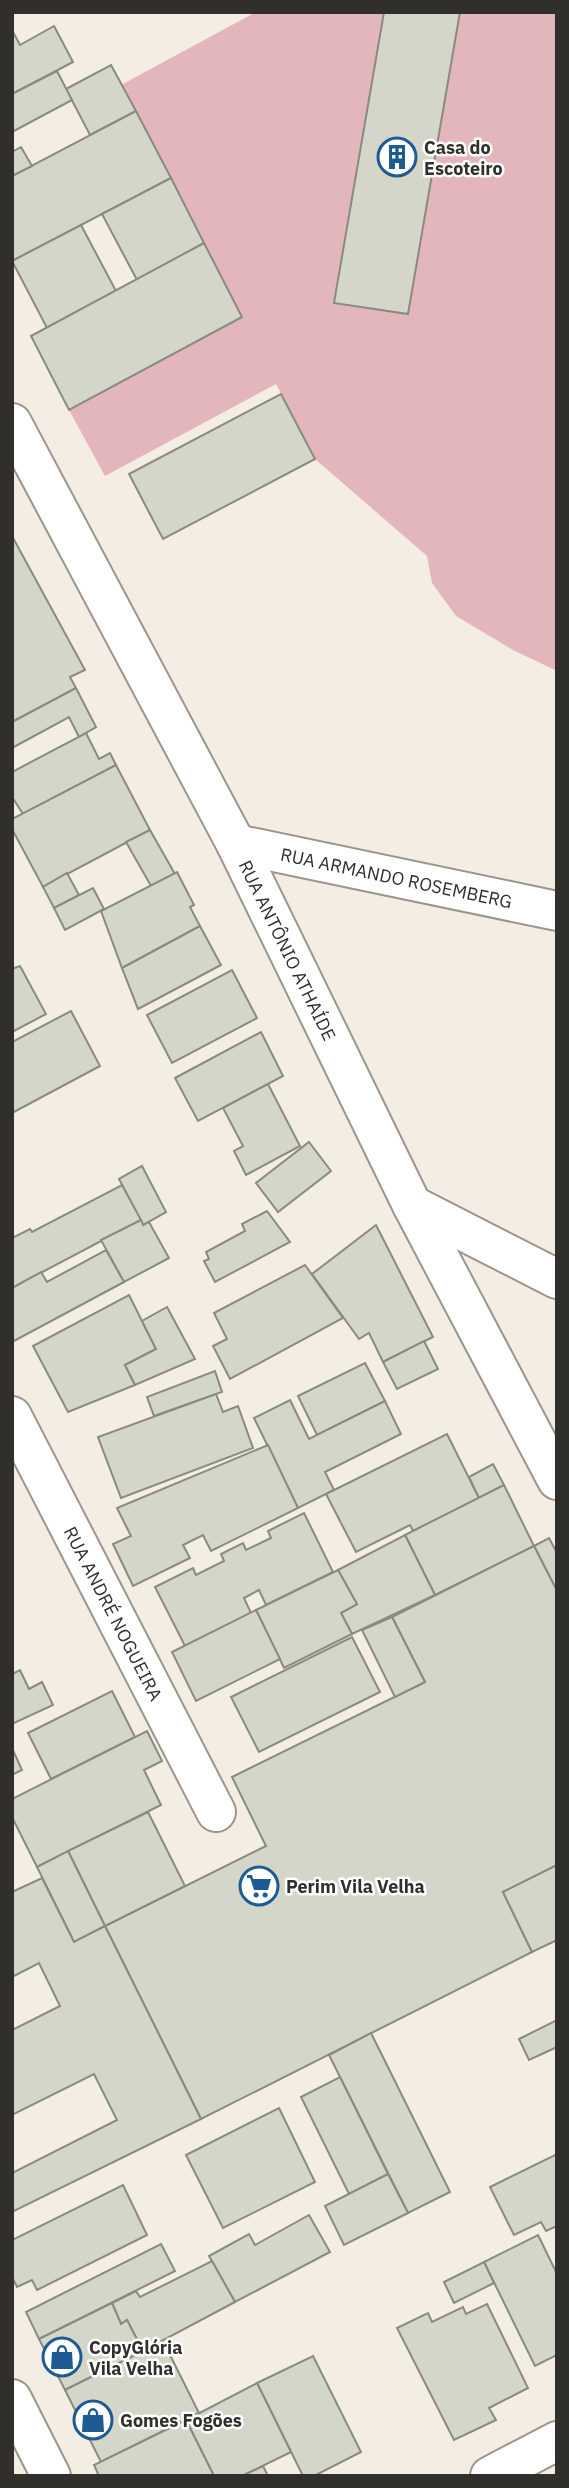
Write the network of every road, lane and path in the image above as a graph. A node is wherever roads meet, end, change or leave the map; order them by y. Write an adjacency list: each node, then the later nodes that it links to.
1 (12, 423): 2 (main road, RUA ANTÔNIO ATHAÍDE)
2 (236, 844): 3 (main road, RUA ARMANDO ROSEMBERG); 4 (main road, RUA ANTÔNIO ATHAÍDE)
3 (557, 911)
4 (412, 1205): 5 (main road); 7 (main road, RUA ANTÔNIO ATHAÍDE)
5 (557, 1279)
6 (12, 1416): 8 (main road, RUA ANDRÉ NOGUEIRA)
7 (557, 1480)
8 (216, 1812)
9 (12, 2399): 11 (main road)
10 (557, 2441): 12 (main road)
11 (51, 2476)
12 (490, 2476)

